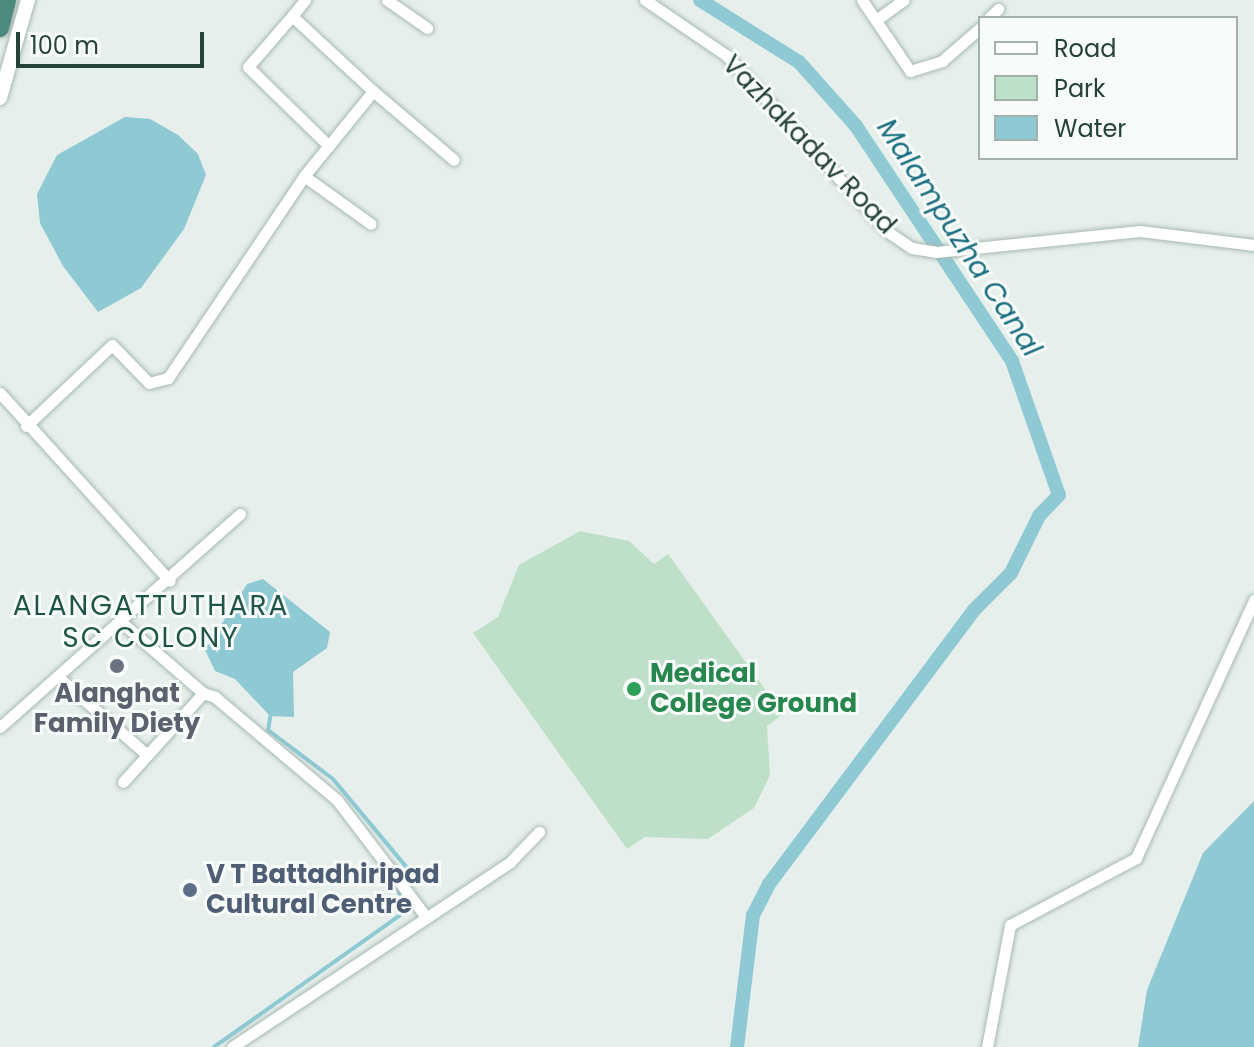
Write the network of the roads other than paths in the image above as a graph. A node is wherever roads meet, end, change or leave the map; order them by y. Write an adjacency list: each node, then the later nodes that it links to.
1 (7, 0): 10 (highway)
2 (28, 0): 14 (street)
3 (305, 0): 8 (street)
4 (387, 0): 11 (street)
5 (645, 0): 19 (street, Vazhakadav Road)
6 (862, 0): 9 (street)
7 (904, 0): 9 (street)
8 (292, 16): 13 (street); 15 (street)
9 (876, 20): 12 (street)
10 (0, 28)
11 (427, 28)
12 (978, 30)
13 (373, 91): 15 (street); 16 (street)
14 (0, 98)
15 (329, 146): 17 (street)
16 (454, 160)
17 (304, 176): 18 (street); 21 (street)
18 (371, 224)
19 (1254, 245)
20 (0, 393): 21 (street)
21 (26, 426): 23 (street)
22 (240, 514): 23 (street)
23 (170, 581): 25 (street)
24 (1254, 600): 34 (street)
25 (121, 622): 26 (street); 27 (street)
26 (58, 677): 28 (street); 29 (street)
27 (203, 693): 29 (street); 32 (street)
28 (0, 727)
29 (147, 755): 30 (street)
30 (123, 782)
31 (539, 832): 32 (street)
32 (423, 913): 33 (street)
33 (232, 1047)
34 (987, 1047)

